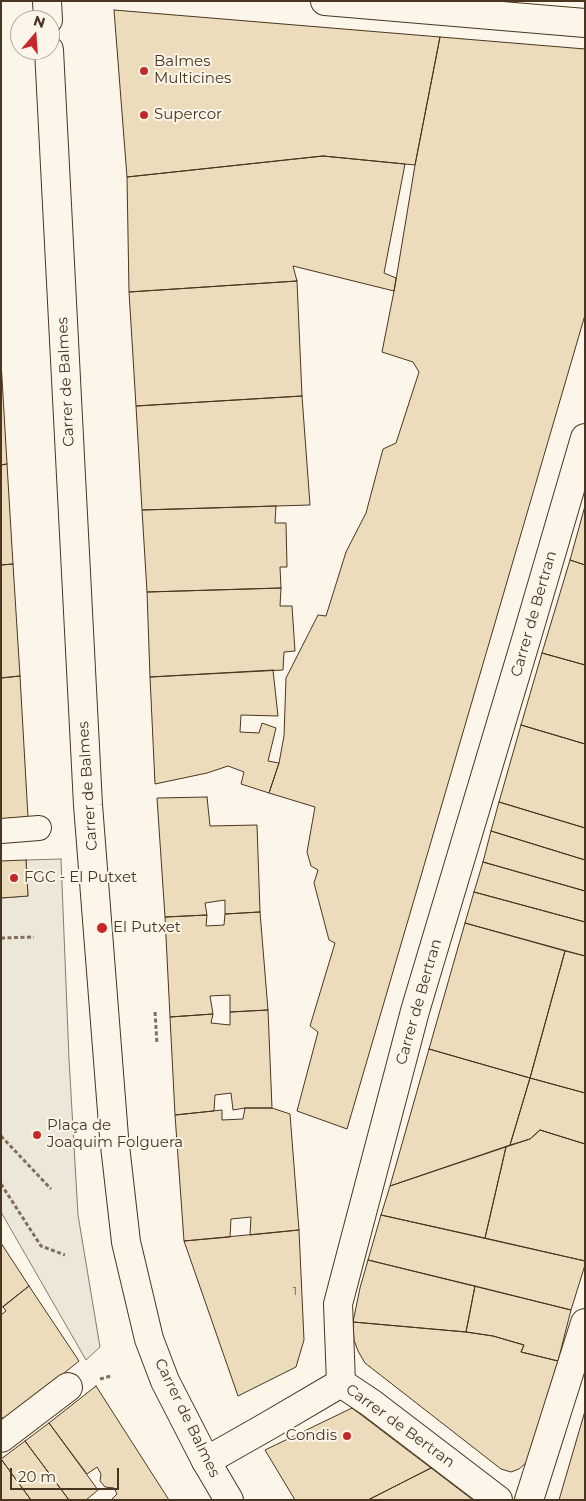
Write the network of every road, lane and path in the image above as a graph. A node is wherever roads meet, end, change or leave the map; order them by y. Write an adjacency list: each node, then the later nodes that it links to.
1 (324, 1): 2 (street)
2 (585, 23)
3 (50, 60): 19 (street, Carrer de Balmes)
4 (584, 443): 16 (street, Carrer de Bertran)
5 (38, 828): 6 (street)
6 (1, 831)
7 (34, 937): 8 (path)
8 (1, 938)
9 (155, 1012): 10 (path)
10 (156, 1044)
11 (1, 1136): 13 (path)
12 (1, 1184): 14 (path)
13 (51, 1189)
14 (65, 1255)
15 (585, 1323): 22 (street)
16 (340, 1383): 19 (street); 21 (street, Carrer de Bertran)
17 (68, 1388): 18 (street)
18 (1, 1438)
19 (206, 1461): 20 (street, Carrer de Balmes)
20 (229, 1500)
21 (498, 1500)
22 (529, 1500)

